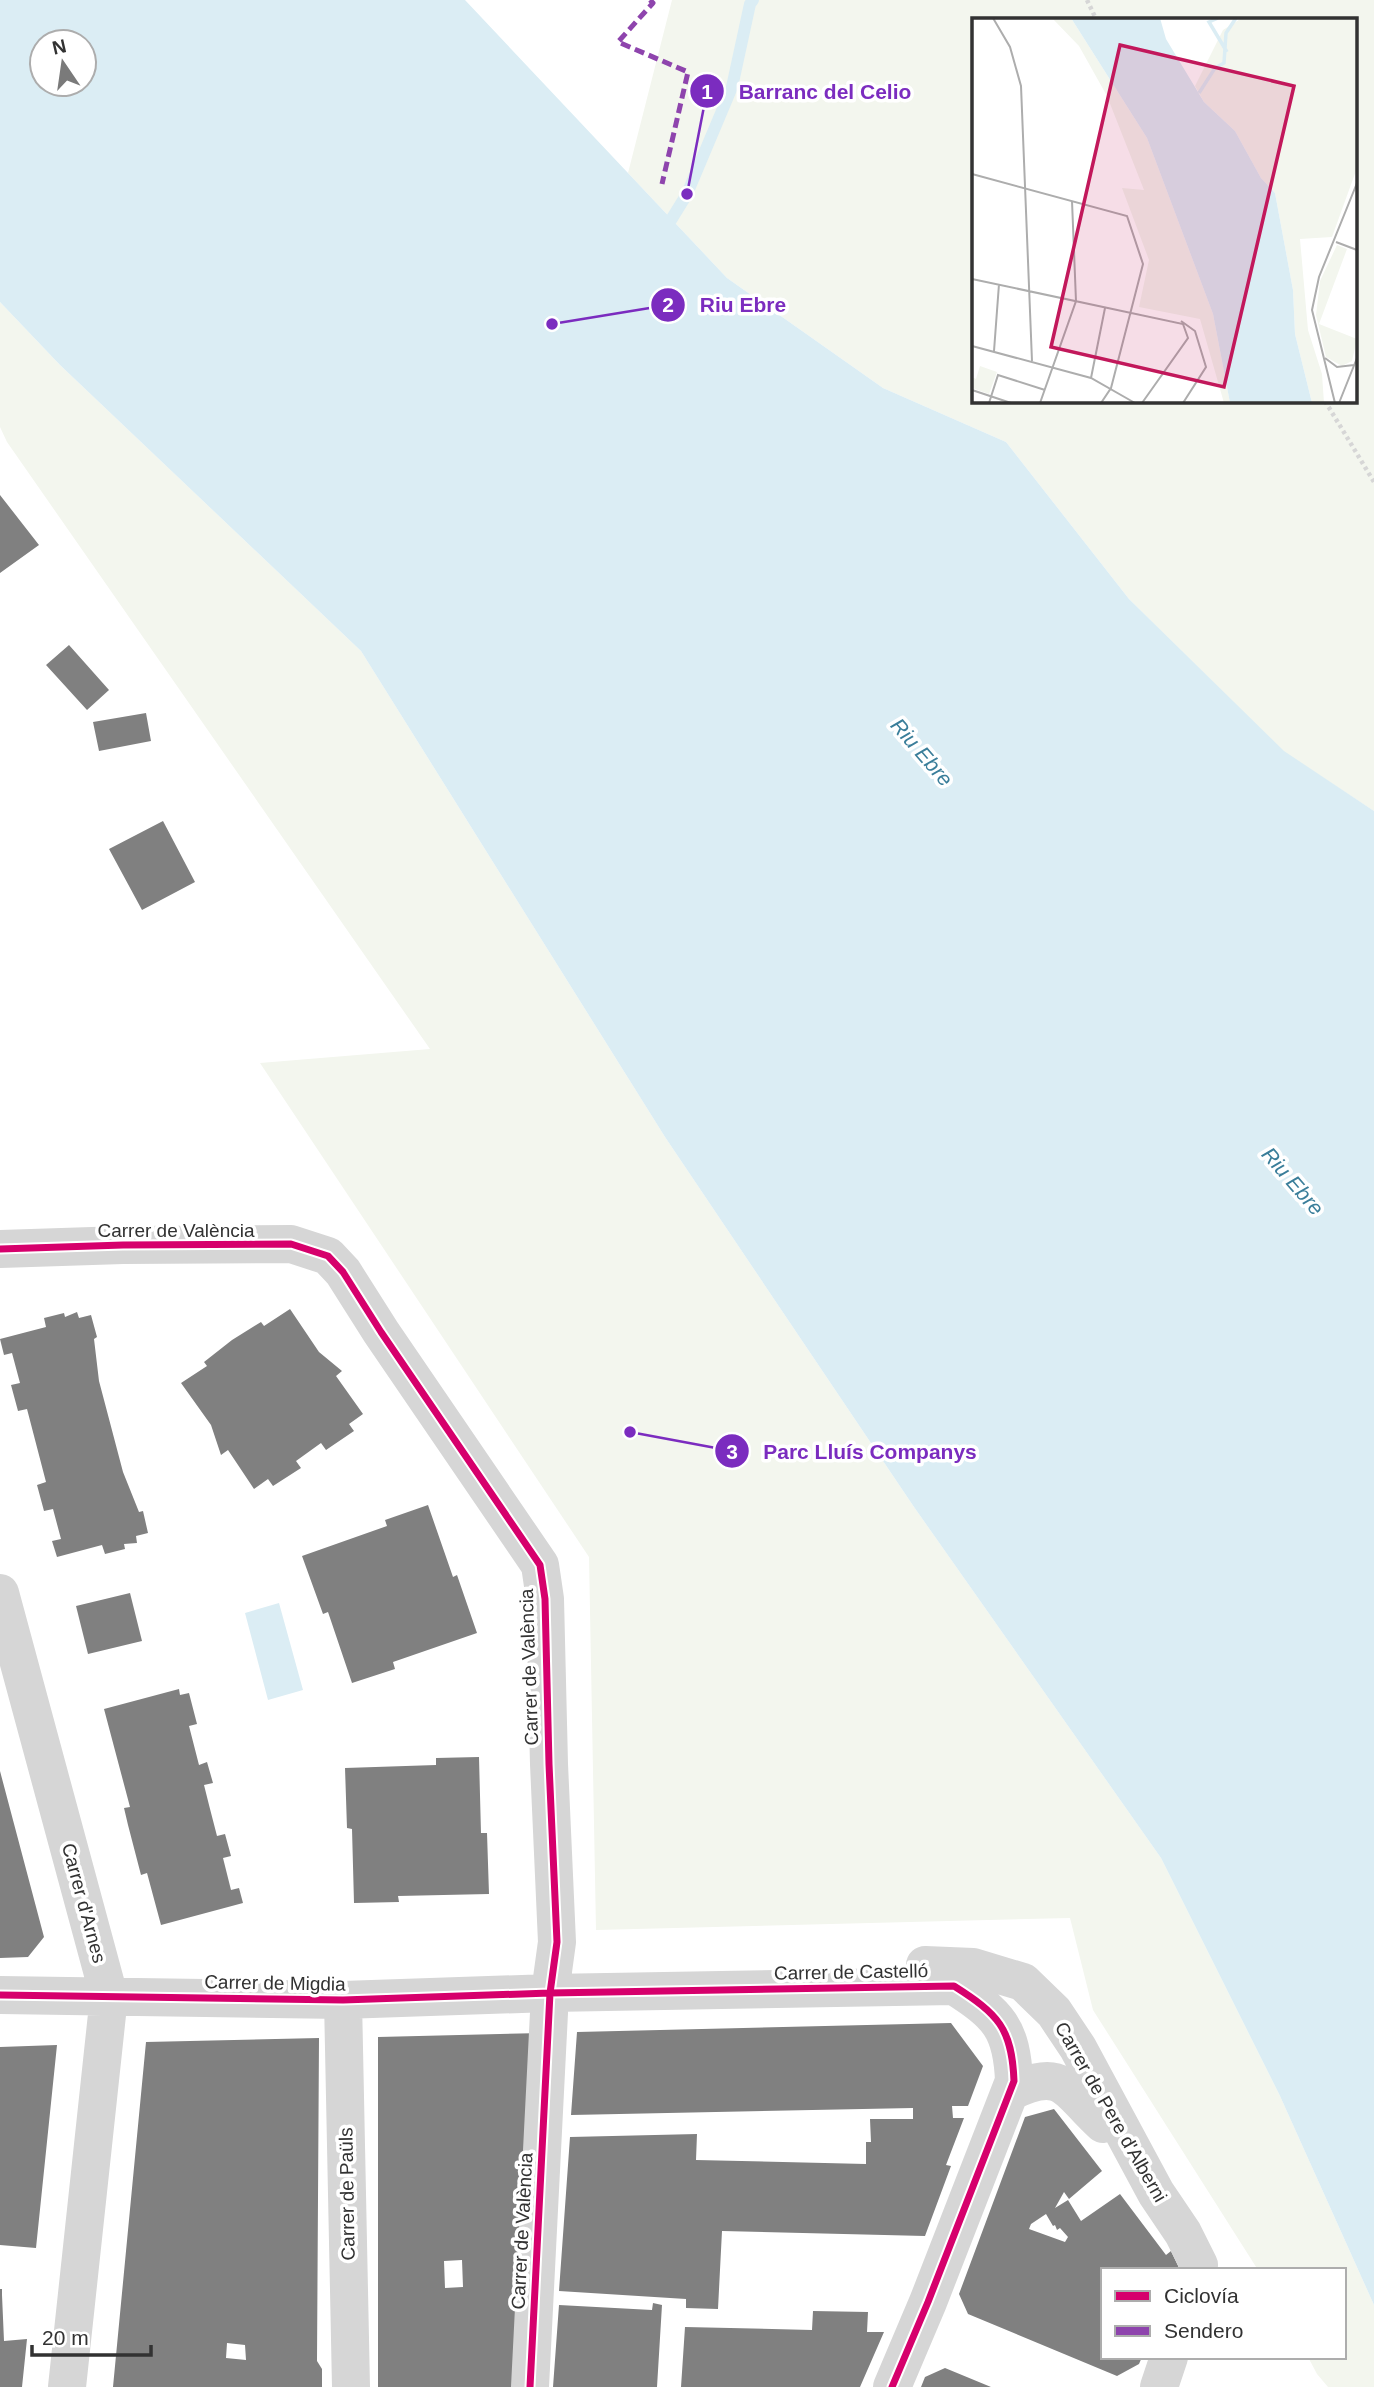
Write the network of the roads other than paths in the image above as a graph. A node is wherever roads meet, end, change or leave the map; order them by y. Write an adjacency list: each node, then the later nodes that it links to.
1 (0, 1250): 3 (street, Carrer de València)
2 (0, 1593): 6 (street, Carrer d'Arnes)
3 (557, 1942): 4 (street, Carrer de València); 9 (street, Carrer de Pere d'Alberni)
4 (550, 1993): 7 (street, Carrer de Migdia); 8 (street, Carrer de Castelló); 14 (street, Carrer de València)
5 (0, 1996): 6 (street, Carrer de Migdia)
6 (109, 1996): 7 (street, Carrer de Migdia); 12 (street, Carrer d'Arnes)
7 (343, 2000): 13 (street, Carrer de Paüls)
8 (1010, 2092): 9 (street); 15 (street, Carrer de Castelló)
9 (1131, 2149): 10 (street, Carrer de Pere d'Alberni)
10 (1198, 2268)
11 (1168, 2359): 16 (street)
12 (67, 2387)
13 (351, 2387)
14 (530, 2387)
15 (892, 2387)
16 (1159, 2387)

